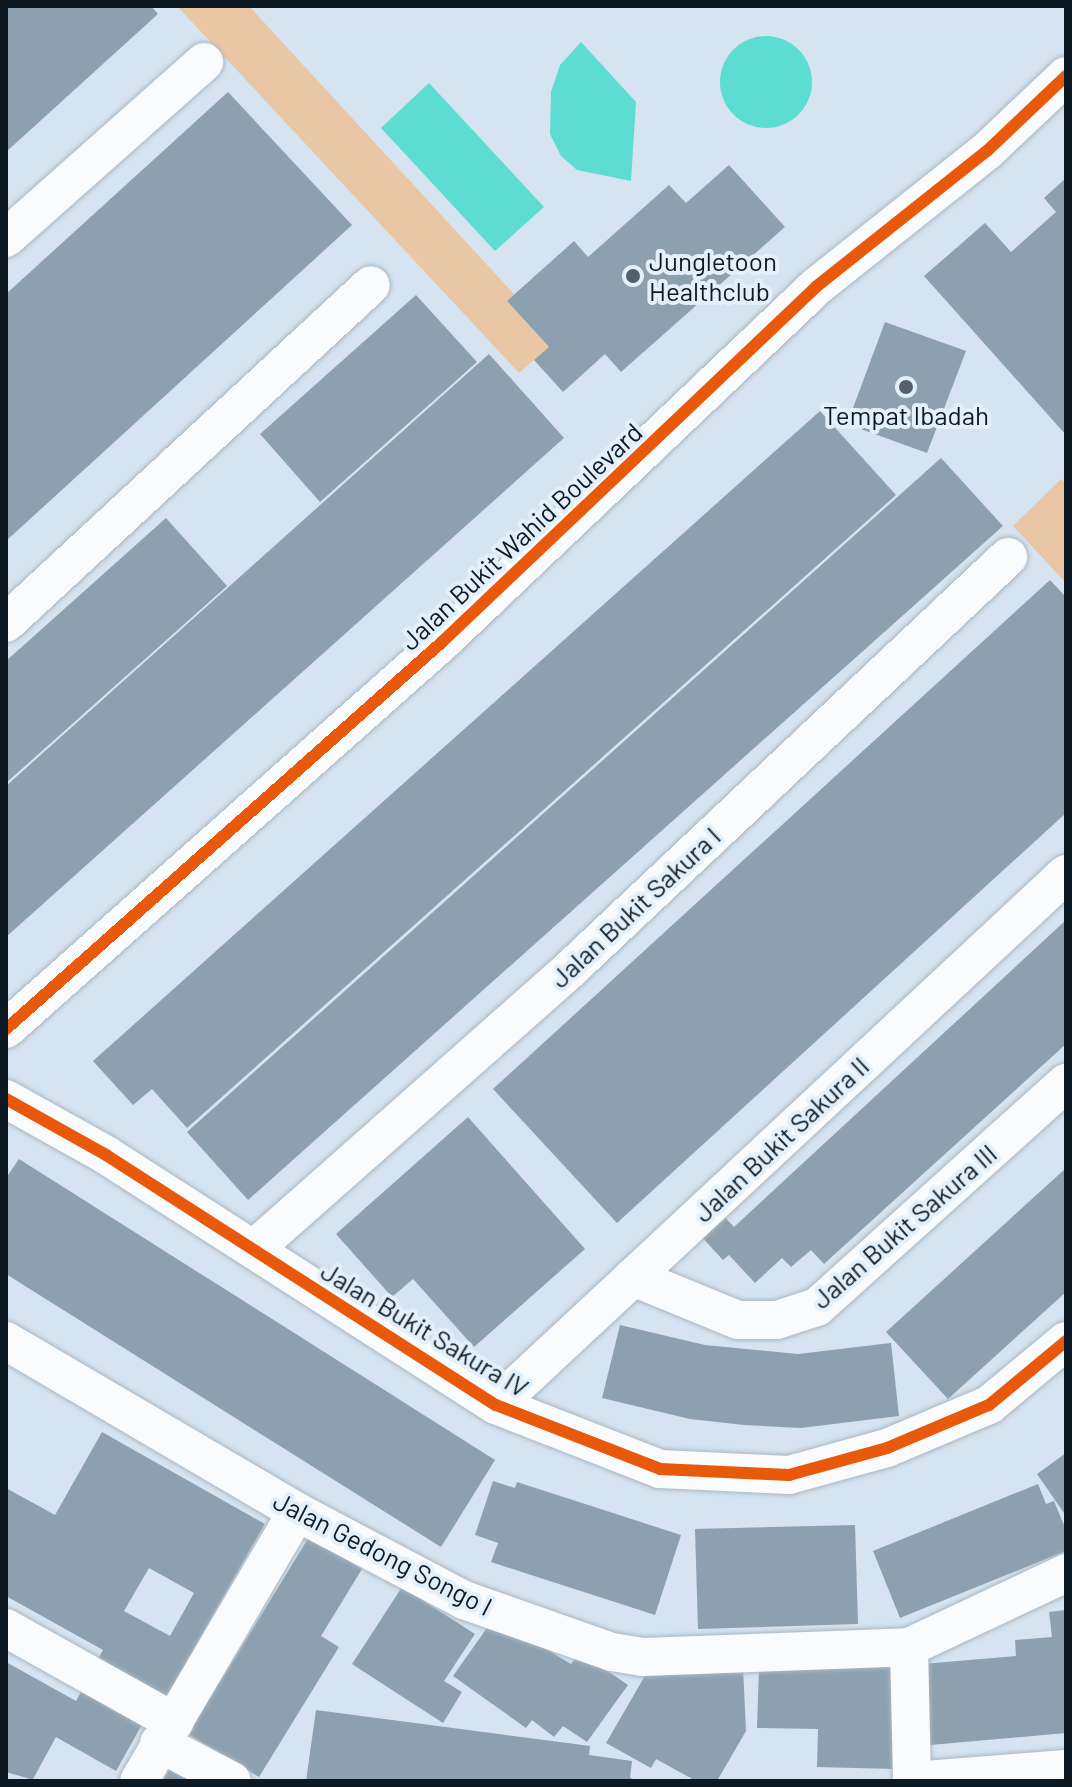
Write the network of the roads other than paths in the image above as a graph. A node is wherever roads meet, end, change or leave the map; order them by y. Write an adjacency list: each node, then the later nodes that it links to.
1 (204, 62): 3 (street)
2 (1066, 76): 8 (street, Jalan Bukit Wahid Boulevard)
3 (6, 238)
4 (371, 285): 6 (street)
5 (1008, 557): 11 (street, Jalan Bukit Sakura I)
6 (6, 623)
7 (1066, 874): 12 (street, Jalan Bukit Sakura II)
8 (6, 1029)
9 (1066, 1083): 12 (street, Jalan Bukit Sakura III)
10 (6, 1099): 11 (street, Jalan Bukit Sakura IV)
11 (254, 1249): 15 (street, Jalan Bukit Sakura IV)
12 (633, 1277): 15 (street, Jalan Bukit Sakura II)
13 (6, 1341): 16 (street, Jalan Gedong Songo I)
14 (1066, 1341): 15 (street, Jalan Bukit Sakura IV)
15 (496, 1405)
16 (297, 1512): 19 (street, Jalan Gedong Songo I); 20 (street)
17 (1066, 1573): 19 (street, Jalan Gedong Songo I)
18 (6, 1628): 20 (street)
19 (909, 1647): 24 (street)
20 (166, 1733): 22 (street); 23 (street)
21 (1066, 1769): 24 (street)
22 (139, 1781)
23 (232, 1781)
24 (912, 1781)

